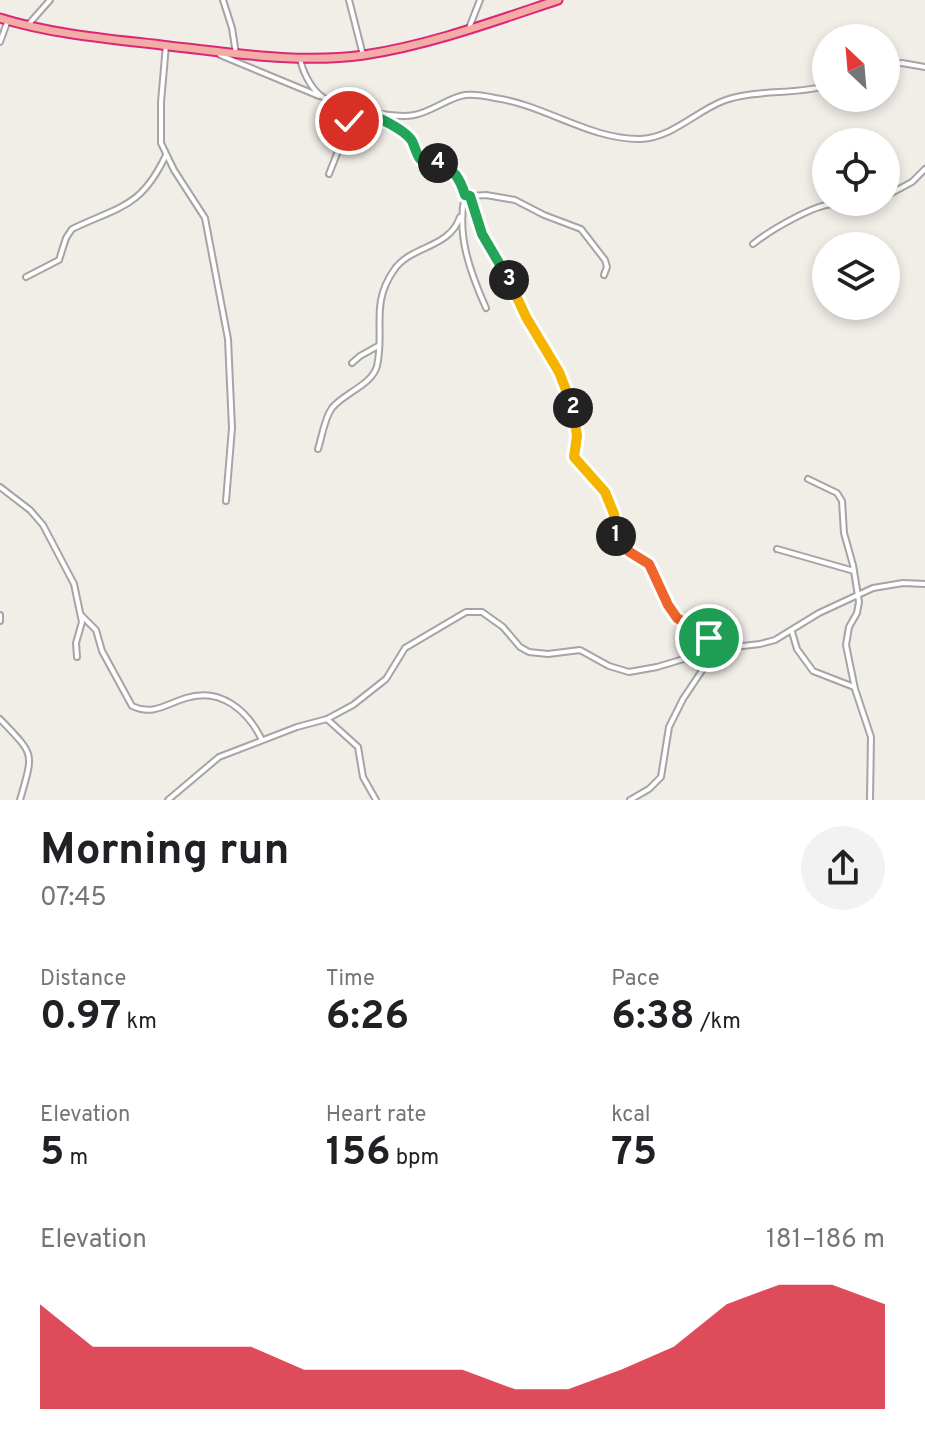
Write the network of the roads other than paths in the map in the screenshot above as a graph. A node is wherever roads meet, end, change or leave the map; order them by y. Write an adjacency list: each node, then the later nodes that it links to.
1 (50, 0): 8 (street)
2 (223, 0): 14 (street)
3 (349, 0): 15 (street)
4 (480, 0): 6 (street)
5 (558, 0): 9 (highway)
6 (474, 14): 9 (street); 10 (street)
7 (4, 19): 8 (highway); 11 (street)
8 (28, 25): 12 (highway)
9 (481, 25): 10 (highway)
10 (468, 30): 15 (highway)
11 (0, 42)
12 (166, 45): 13 (highway); 23 (street)
13 (215, 51): 14 (highway); 20 (street)
14 (236, 54): 16 (highway)
15 (363, 55): 16 (highway)
16 (300, 58): 20 (street)
17 (900, 63): 18 (street)
18 (925, 67)
19 (812, 88): 22 (street)
20 (320, 97): 21 (street)
21 (355, 108): 22 (street); 25 (street)
22 (362, 110): 27 (street)
23 (166, 155): 32 (street); 39 (street)
24 (925, 169): 26 (street)
25 (329, 174)
26 (900, 188)
27 (468, 196): 29 (street); 31 (street); 46 (street)
28 (812, 212): 30 (street)
29 (460, 217): 33 (street); 34 (street)
30 (753, 244)
31 (604, 275)
32 (26, 277)
33 (486, 308)
34 (378, 346): 35 (street); 36 (street)
35 (352, 363)
36 (318, 449)
37 (808, 479): 41 (street)
38 (0, 487): 44 (street)
39 (226, 501)
40 (777, 549): 41 (street)
41 (854, 571): 43 (street)
42 (925, 584): 43 (street)
43 (858, 595): 45 (street); 48 (street)
44 (81, 615): 47 (street); 51 (street)
45 (792, 632): 46 (street); 48 (street)
46 (719, 649): 50 (street); 55 (street)
47 (77, 657)
48 (855, 689): 56 (street)
49 (0, 719): 52 (street)
50 (327, 719): 51 (street); 54 (street)
51 (262, 740): 53 (street)
52 (20, 800)
53 (168, 800)
54 (376, 800)
55 (630, 800)
56 (870, 800)

